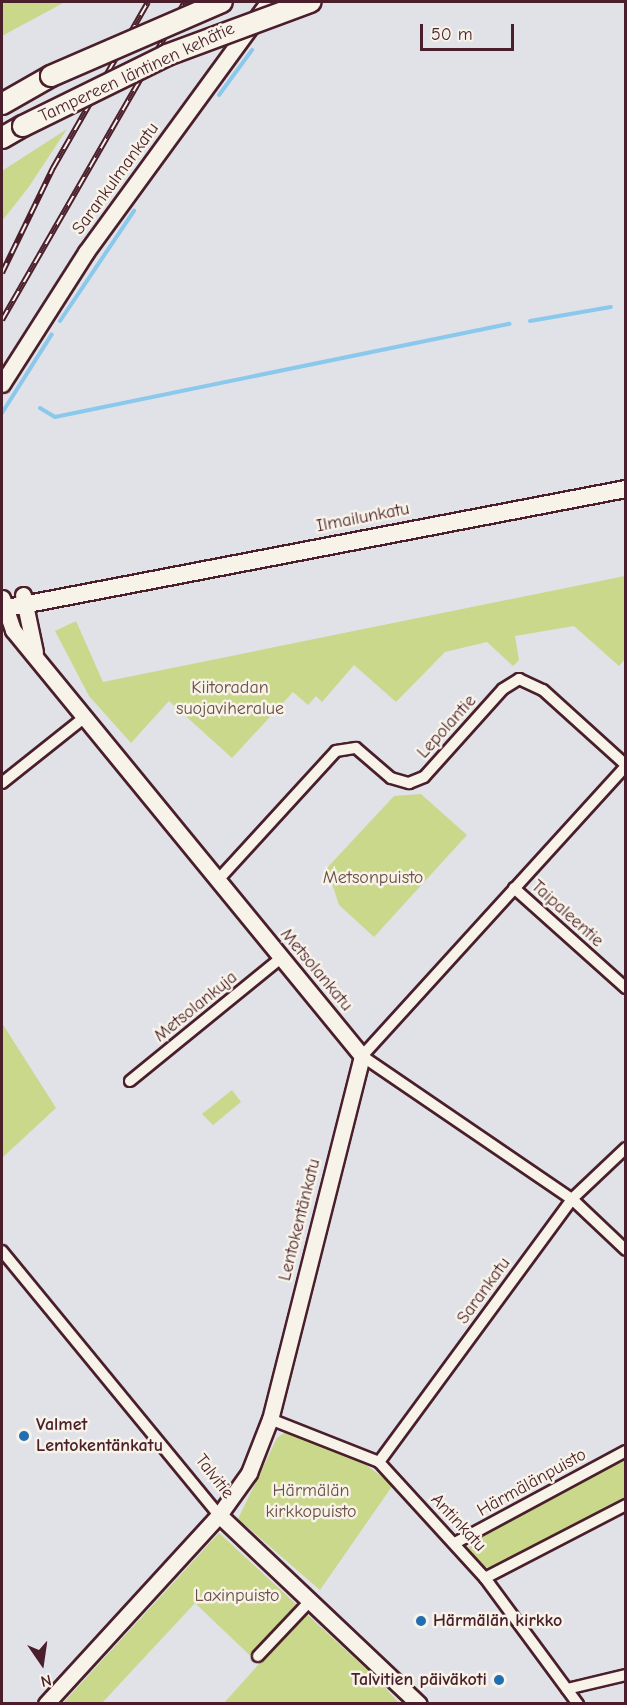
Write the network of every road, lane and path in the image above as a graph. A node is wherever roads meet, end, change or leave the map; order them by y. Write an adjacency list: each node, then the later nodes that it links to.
1 (222, 2): 4 (highway, Tampereen läntinen kehätie, bridge)
2 (268, 2): 6 (street, Sarankulmankatu)
3 (310, 2): 5 (highway, Tampereen läntinen kehätie, bridge)
4 (2, 104)
5 (2, 138)
6 (2, 384)
7 (626, 489): 8 (main road, Ilmailunkatu)
8 (23, 600): 9 (main road, Ilmailunkatu); 10 (street, Metsolankatu)
9 (2, 603): 10 (street, Metsolankatu)
10 (35, 652): 11 (street, Metsolankatu)
11 (85, 717): 13 (street); 14 (street, Metsolankatu)
12 (626, 766): 14 (street, Lepolantie); 15 (street, Lentokentänkatu)
13 (2, 783)
14 (217, 881): 16 (street, Metsolankatu)
15 (514, 888): 17 (street, Taipaleentie); 18 (street, Lentokentänkatu)
16 (281, 958): 18 (street, Metsolankatu); 19 (street, Metsolankuja)
17 (626, 988)
18 (362, 1056): 21 (street, Metsolankatu); 24 (street, Lentokentänkatu)
19 (130, 1081)
20 (626, 1148): 21 (street, Sarankatu)
21 (572, 1199): 22 (street, Metsolankatu); 26 (street, Sarankatu)
22 (626, 1250)
23 (2, 1251): 28 (street, Talvitie)
24 (270, 1419): 26 (street, Antinkatu); 28 (street, Lentokentänkatu)
25 (626, 1450): 29 (street, Härmälänpuisto)
26 (379, 1462): 29 (street, Antinkatu)
27 (626, 1505): 30 (street)
28 (219, 1515): 31 (street, Talvitie); 35 (street, Lentokentänkatu)
29 (455, 1543): 30 (street, Antinkatu)
30 (485, 1578): 34 (street, Antinkatu)
31 (310, 1601): 32 (street); 36 (street, Talvitie)
32 (258, 1656)
33 (626, 1676): 34 (street)
34 (567, 1689): 37 (street, Antinkatu)
35 (46, 1704)
36 (419, 1704)
37 (578, 1704)

